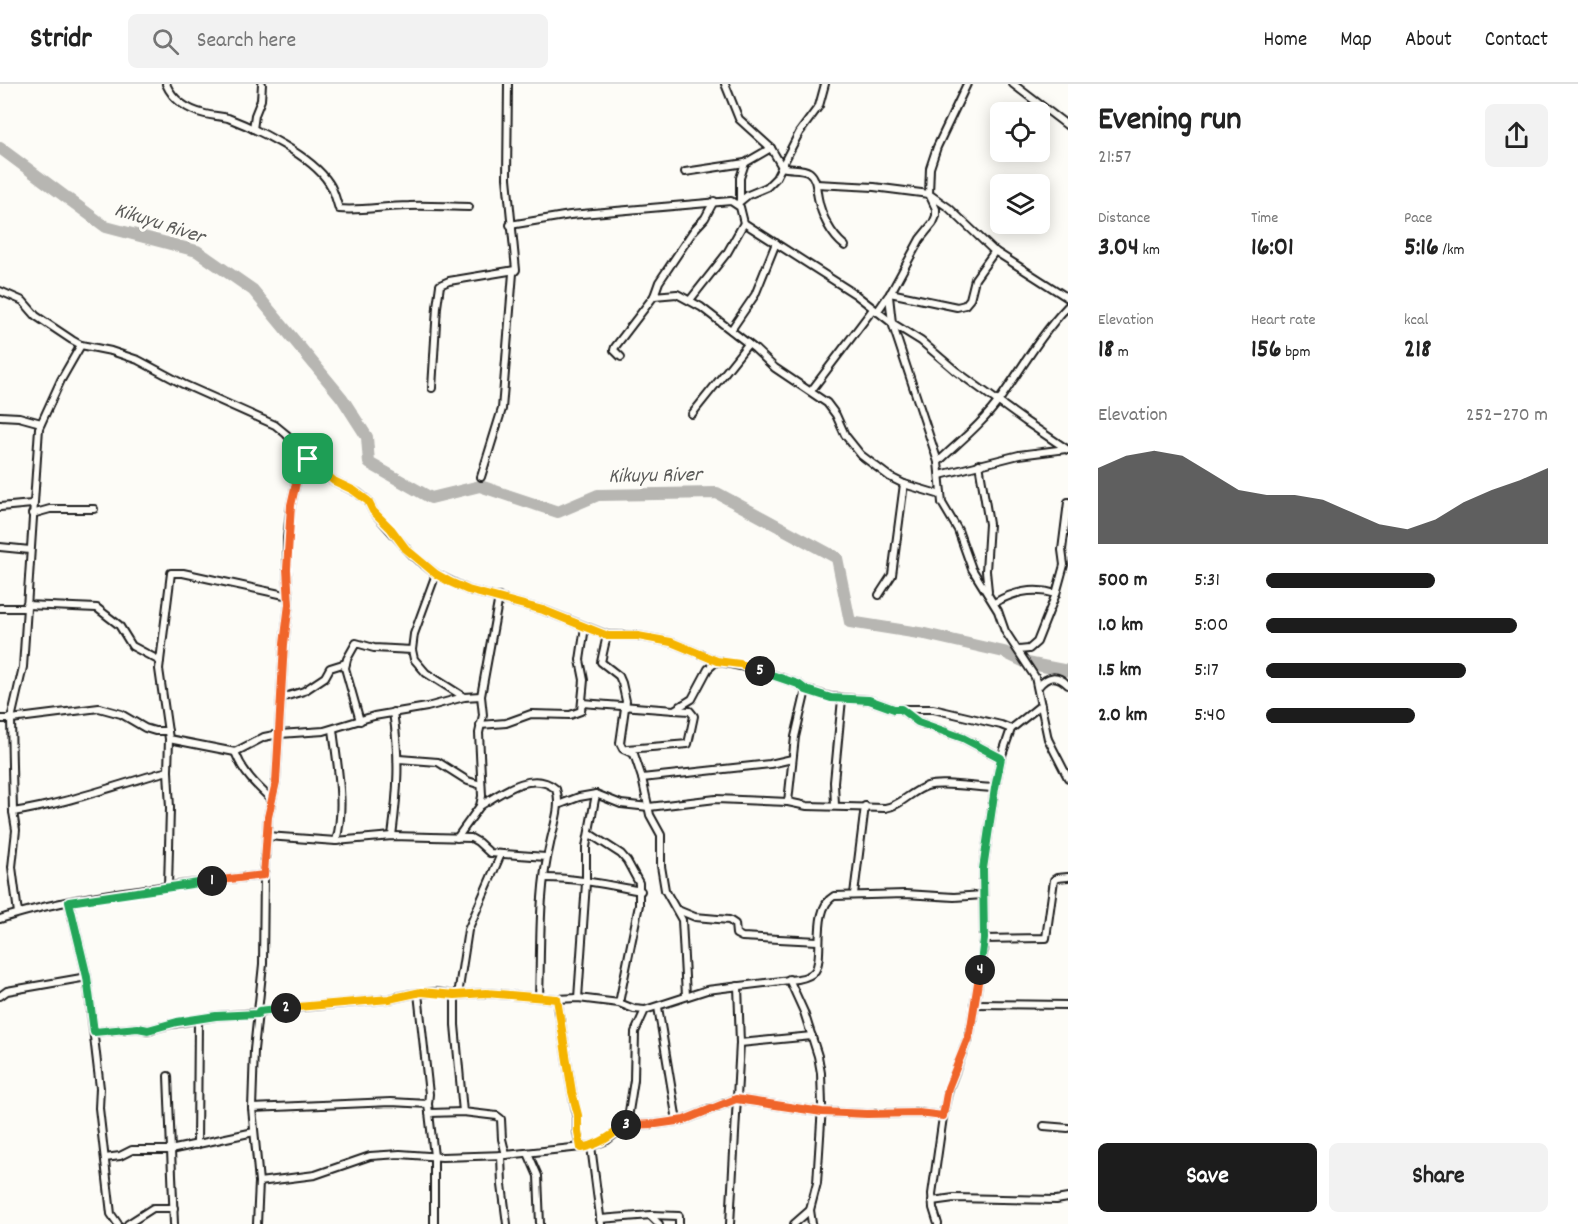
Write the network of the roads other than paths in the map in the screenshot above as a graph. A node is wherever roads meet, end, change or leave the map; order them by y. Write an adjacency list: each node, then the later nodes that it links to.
1 (166, 84): 9 (street)
2 (262, 84): 9 (street)
3 (508, 84): 20 (street)
4 (725, 84): 10 (street)
5 (825, 84): 12 (street)
6 (967, 84): 15 (street)
7 (1013, 84): 8 (street)
8 (1068, 126)
9 (253, 129): 18 (street)
10 (771, 148): 11 (street); 12 (street)
11 (746, 164): 13 (street); 17 (street)
12 (782, 167): 14 (street); 17 (street)
13 (686, 172)
14 (816, 184): 15 (street); 22 (street)
15 (929, 194): 23 (street); 26 (street)
16 (714, 201): 17 (street); 20 (street); 27 (street)
17 (739, 202): 19 (street)
18 (469, 207)
19 (744, 223): 21 (street); 29 (street)
20 (510, 225): 24 (street)
21 (776, 243): 31 (street); 33 (street)
22 (845, 246)
23 (995, 251): 26 (street); 28 (street)
24 (516, 270): 37 (street); 48 (street)
25 (0, 291): 35 (street)
26 (890, 294): 31 (street); 32 (street)
27 (654, 296): 29 (street); 36 (street)
28 (1068, 297)
29 (690, 300): 33 (street)
30 (1068, 306): 39 (street)
31 (875, 310): 32 (street); 38 (street)
32 (892, 323): 39 (street); 45 (street)
33 (731, 330): 34 (street)
34 (748, 344): 38 (street); 40 (street)
35 (81, 345): 42 (street); 44 (street)
36 (621, 357)
37 (432, 388)
38 (811, 391): 49 (street)
39 (998, 401): 43 (street); 45 (street)
40 (692, 414)
41 (0, 416): 42 (street)
42 (40, 423): 52 (street)
43 (1067, 449): 46 (street)
44 (308, 459): 58 (street); 62 (street)
45 (938, 462): 47 (street)
46 (979, 464): 47 (street); 59 (street)
47 (940, 475): 50 (street)
48 (481, 477)
49 (904, 484): 50 (street); 61 (street)
50 (941, 495): 59 (street)
51 (1068, 502): 60 (street)
52 (32, 504): 53 (street); 55 (street)
53 (0, 507)
54 (94, 509): 55 (street)
55 (32, 514): 57 (street)
56 (0, 547): 57 (street)
57 (30, 550): 65 (street)
58 (436, 574): 63 (street); 70 (street)
59 (988, 593): 64 (street)
60 (1056, 594): 64 (street); 69 (street)
61 (879, 595)
62 (289, 596): 71 (street); 79 (street)
63 (500, 597): 67 (street); 78 (street)
64 (994, 603): 69 (street)
65 (26, 606): 66 (street); 71 (street); 88 (street)
66 (0, 608)
67 (585, 627): 68 (street); 81 (street)
68 (608, 636): 72 (street); 83 (street)
69 (1019, 650): 75 (street)
70 (412, 651): 73 (street); 77 (street)
71 (160, 661): 94 (street)
72 (717, 661): 76 (street); 85 (street)
73 (346, 663): 79 (street); 89 (street)
74 (1068, 685): 75 (street)
75 (1038, 687): 82 (street)
76 (806, 690): 80 (street); 99 (street)
77 (464, 696): 78 (street); 86 (street)
78 (482, 696): 90 (street)
79 (281, 698): 93 (street)
80 (842, 699): 84 (street); 110 (street)
81 (582, 703): 83 (street); 90 (street)
82 (1041, 705): 92 (street); 102 (street)
83 (625, 706): 85 (street); 95 (street)
84 (901, 709): 92 (street); 97 (street)
85 (674, 710): 95 (street)
86 (393, 712): 89 (street); 98 (street)
87 (0, 719): 88 (street)
88 (11, 719): 94 (street); 113 (street)
89 (360, 720): 91 (street)
90 (480, 725): 103 (street)
91 (333, 729): 93 (street); 118 (street)
92 (1011, 729): 97 (street)
93 (279, 734): 96 (street); 106 (street)
94 (168, 735): 96 (street); 100 (street)
95 (623, 749): 101 (street)
96 (235, 752): 106 (street)
97 (1001, 758): 104 (street)
98 (399, 759): 103 (street); 116 (street)
99 (792, 759): 101 (street); 107 (street)
100 (168, 771): 113 (street); 125 (street)
101 (642, 777): 112 (street)
102 (1068, 778)
103 (481, 785): 109 (street)
104 (995, 788): 111 (street); 128 (street)
105 (596, 794): 108 (street); 112 (street); 114 (street)
106 (272, 800): 115 (street)
107 (788, 802): 110 (street); 112 (street)
108 (558, 805): 109 (street); 120 (street)
109 (480, 806): 117 (street)
110 (835, 806): 111 (street)
111 (865, 806): 127 (street)
112 (649, 807): 130 (street)
113 (13, 812): 131 (street)
114 (590, 834): 124 (street); 126 (street)
115 (267, 836): 118 (street); 121 (street)
116 (392, 836): 117 (street); 118 (street)
117 (457, 838): 119 (street)
118 (336, 841)
119 (501, 854): 120 (street); 139 (street)
120 (546, 857): 123 (street)
121 (264, 875): 125 (street); 150 (street)
122 (1068, 877): 133 (street)
123 (545, 878): 124 (street); 142 (street)
124 (586, 883): 126 (street); 143 (street)
125 (168, 887): 129 (street)
126 (641, 891): 145 (street)
127 (854, 894): 128 (street); 134 (street)
128 (983, 895): 133 (street)
129 (69, 902): 131 (street); 135 (street)
130 (678, 910): 134 (street); 141 (street)
131 (18, 913): 132 (street)
132 (0, 919)
133 (984, 939): 146 (street)
134 (818, 941): 136 (street)
135 (87, 977): 140 (street); 152 (street)
136 (789, 980): 137 (street); 153 (street)
137 (738, 986): 141 (street); 154 (street)
138 (418, 993): 139 (street); 150 (street); 157 (street)
139 (456, 995): 142 (street); 159 (street)
140 (0, 996)
141 (686, 996): 148 (street)
142 (539, 997): 144 (street)
143 (578, 998): 144 (street); 145 (street)
144 (557, 999): 170 (street)
145 (619, 1003): 149 (street)
146 (974, 1004): 147 (street); 162 (street)
147 (1068, 1005)
148 (658, 1007): 149 (street); 163 (street)
149 (645, 1010): 164 (street)
150 (259, 1012): 151 (street); 158 (street)
151 (198, 1019): 152 (street); 168 (street)
152 (94, 1032): 175 (street)
153 (812, 1036): 154 (street); 160 (street)
154 (740, 1043): 156 (street)
155 (168, 1076): 171 (street)
156 (736, 1099): 160 (street); 163 (street); 192 (street)
157 (428, 1104): 158 (street); 161 (street)
158 (252, 1108): 167 (street)
159 (463, 1112): 161 (street); 173 (street)
160 (822, 1112): 162 (street); 180 (street)
161 (429, 1113): 174 (street)
162 (943, 1116): 178 (street)
163 (677, 1121): 164 (street)
164 (626, 1125): 169 (street)
165 (1044, 1126): 166 (street)
166 (1068, 1128)
167 (254, 1132): 168 (street); 176 (street)
168 (197, 1145): 171 (street)
169 (591, 1146): 170 (street); 182 (street)
170 (581, 1148): 172 (street)
171 (170, 1150): 175 (street); 179 (street)
172 (528, 1153): 173 (street); 189 (street)
173 (504, 1155): 174 (street); 188 (street)
174 (434, 1156): 176 (street); 187 (street)
175 (105, 1158): 183 (street)
176 (258, 1182): 186 (street)
177 (1068, 1198): 178 (street)
178 (932, 1201): 195 (street)
179 (174, 1208): 184 (street); 185 (street)
180 (810, 1210): 193 (street); 194 (street)
181 (651, 1215): 182 (street); 190 (street); 191 (street)
182 (601, 1221)
183 (118, 1224)
184 (128, 1224)
185 (174, 1224)
186 (257, 1224)
187 (434, 1224)
188 (507, 1224)
189 (540, 1224)
190 (659, 1224)
191 (679, 1224)
192 (730, 1224)
193 (794, 1224)
194 (812, 1224)
195 (938, 1224)

